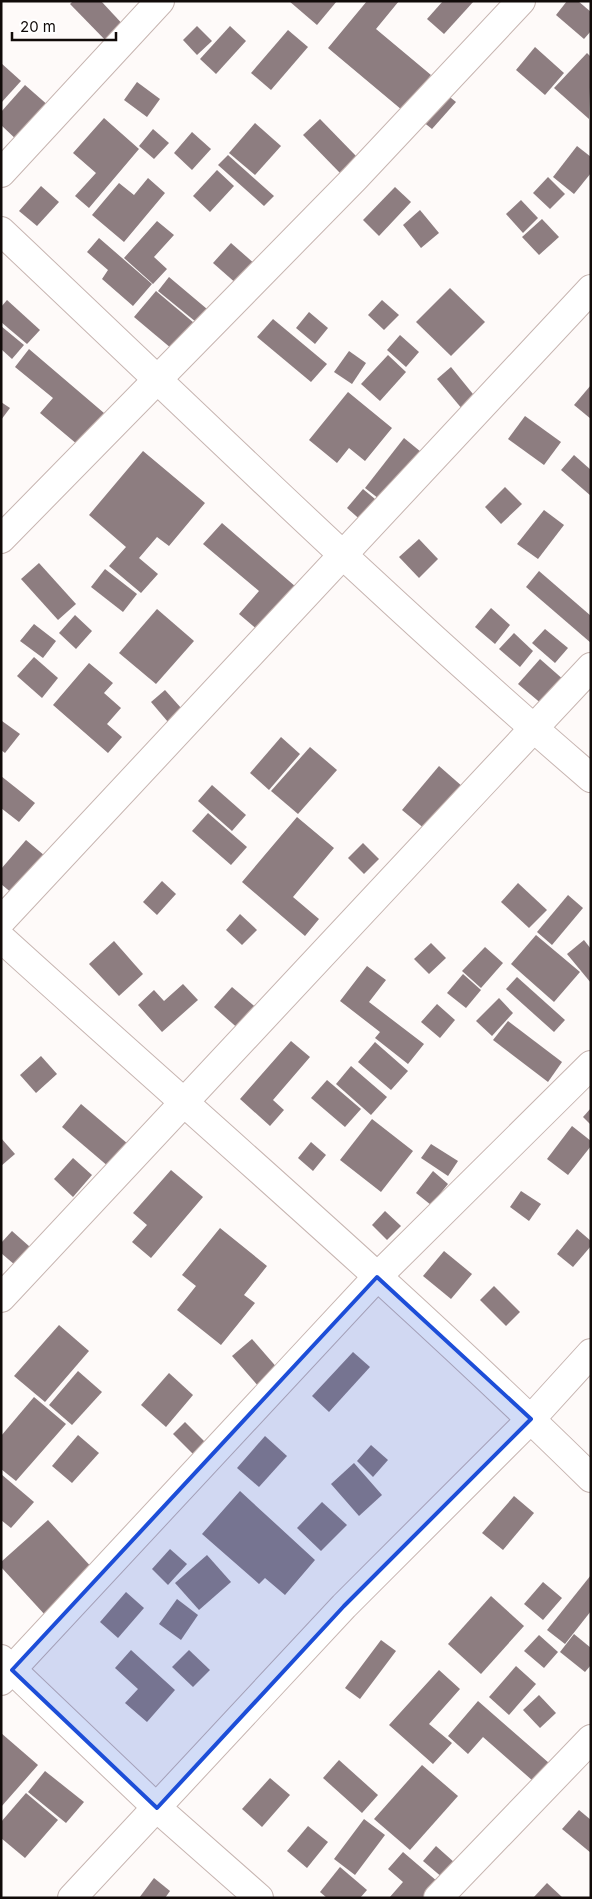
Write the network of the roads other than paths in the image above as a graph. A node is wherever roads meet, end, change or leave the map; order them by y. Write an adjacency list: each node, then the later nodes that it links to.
1 (160, 1): 3 (street)
2 (521, 1): 6 (street)
3 (1, 173)
4 (1, 231): 6 (street)
5 (591, 289): 8 (street)
6 (157, 378): 7 (street); 8 (street)
7 (1, 539)
8 (343, 553): 10 (street); 12 (street)
9 (591, 666): 10 (street)
10 (534, 729): 11 (street); 15 (street)
11 (591, 778)
12 (1, 921)
13 (1, 938): 15 (street)
14 (591, 1065): 16 (street)
15 (182, 1102): 16 (street); 17 (street)
16 (377, 1277): 19 (street); 21 (street)
17 (1, 1298)
18 (591, 1353): 19 (street)
19 (531, 1419): 20 (street); 23 (street)
20 (591, 1478)
21 (5, 1670): 23 (street)
22 (591, 1739): 26 (street)
23 (157, 1808): 24 (street); 25 (street)
24 (72, 1898)
25 (259, 1898)
26 (438, 1898)

